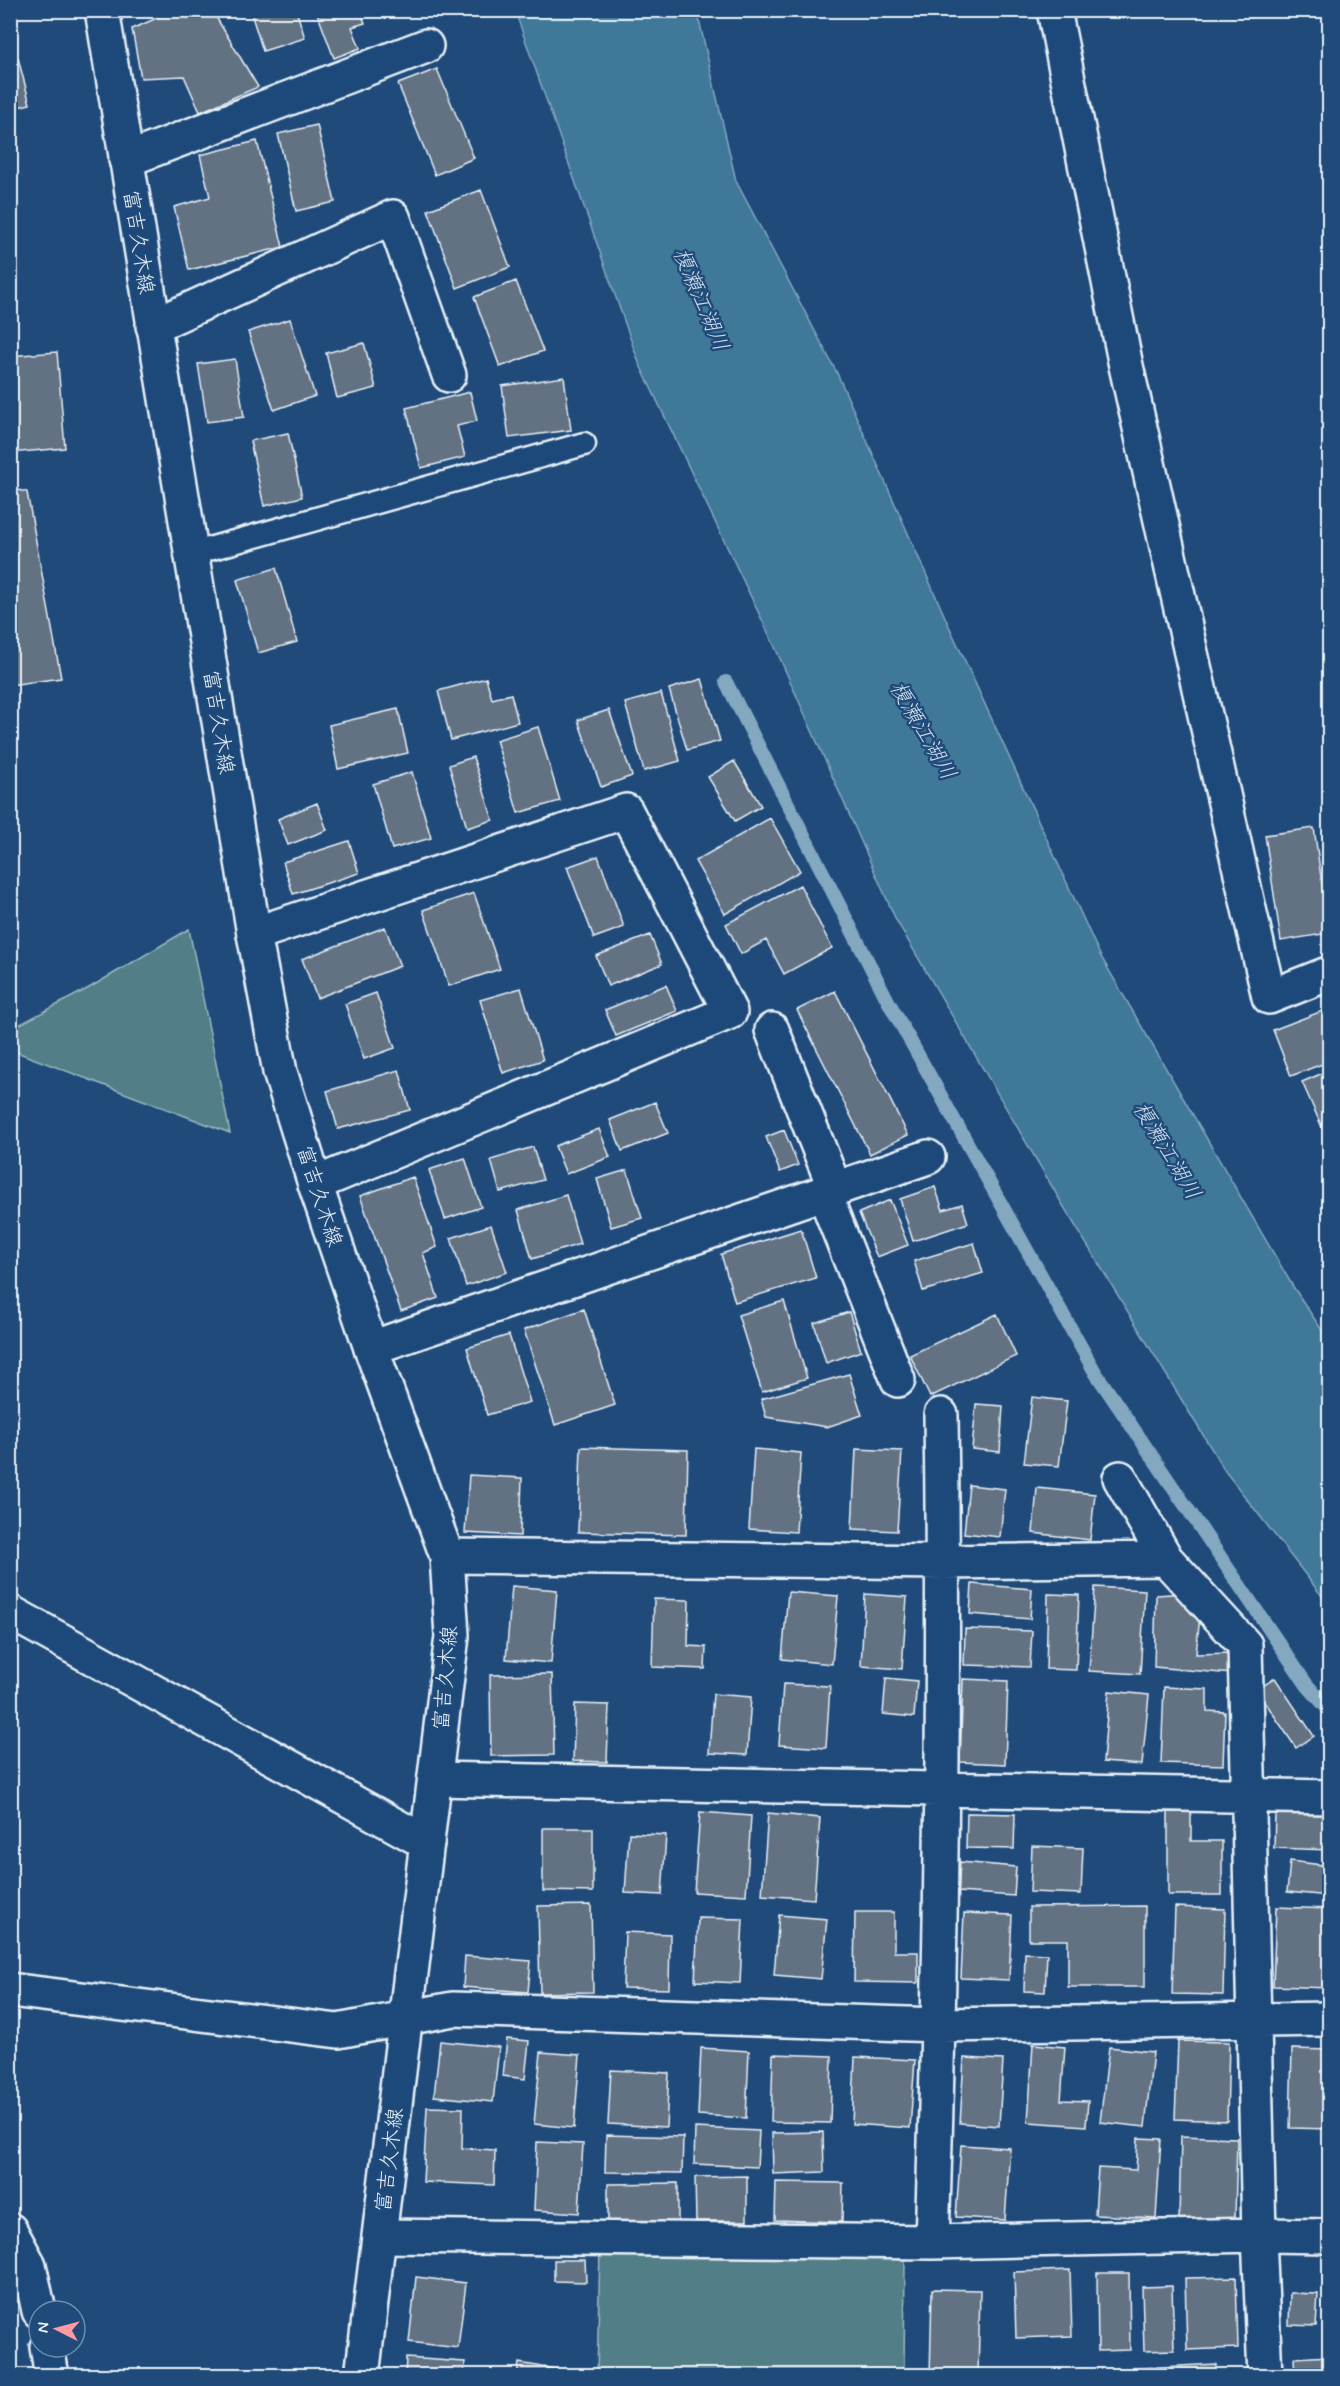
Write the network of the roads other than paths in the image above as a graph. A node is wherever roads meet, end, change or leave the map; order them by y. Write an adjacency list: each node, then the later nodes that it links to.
1 (102, 10): 4 (street, 富吉久木線)
2 (1054, 10): 10 (street)
3 (426, 46): 4 (street)
4 (126, 160): 5 (street, 富吉久木線)
5 (153, 326): 6 (street); 8 (street, 富吉久木線)
6 (449, 375)
7 (584, 444): 8 (lane)
8 (191, 554): 9 (street, 富吉久木線)
9 (254, 934): 13 (street, 富吉久木線); 13 (street)
10 (1329, 973)
11 (772, 1030): 14 (street)
12 (928, 1157): 14 (street)
13 (315, 1184): 15 (street, 富吉久木線)
14 (830, 1191): 15 (street); 16 (street)
15 (371, 1348): 19 (street, 富吉久木線)
16 (898, 1380)
17 (941, 1415): 21 (street)
18 (1120, 1478): 20 (street)
19 (447, 1556): 21 (street); 23 (street, 富吉久木線)
20 (1166, 1559): 21 (street); 25 (street)
21 (943, 1562): 24 (street)
22 (10, 1612): 27 (street)
23 (435, 1779): 24 (street); 27 (street, 富吉久木線)
24 (941, 1789): 25 (street); 32 (street)
25 (1249, 1794): 26 (street); 31 (street)
26 (1329, 1797)
27 (427, 1843): 29 (street, 富吉久木線)
28 (10, 1990): 29 (street)
29 (406, 2018): 32 (street); 35 (street, 富吉久木線)
30 (1329, 2019): 31 (street)
31 (1256, 2020): 32 (street); 34 (street)
32 (939, 2025): 37 (street)
33 (10, 2230): 38 (street)
34 (1259, 2235): 36 (street); 37 (street); 42 (street)
35 (380, 2236): 37 (street); 41 (street, 富吉久木線)
36 (1329, 2236)
37 (932, 2242)
38 (36, 2299)
39 (48, 2359): 40 (street)
40 (52, 2376)
41 (362, 2376)
42 (1265, 2376)

